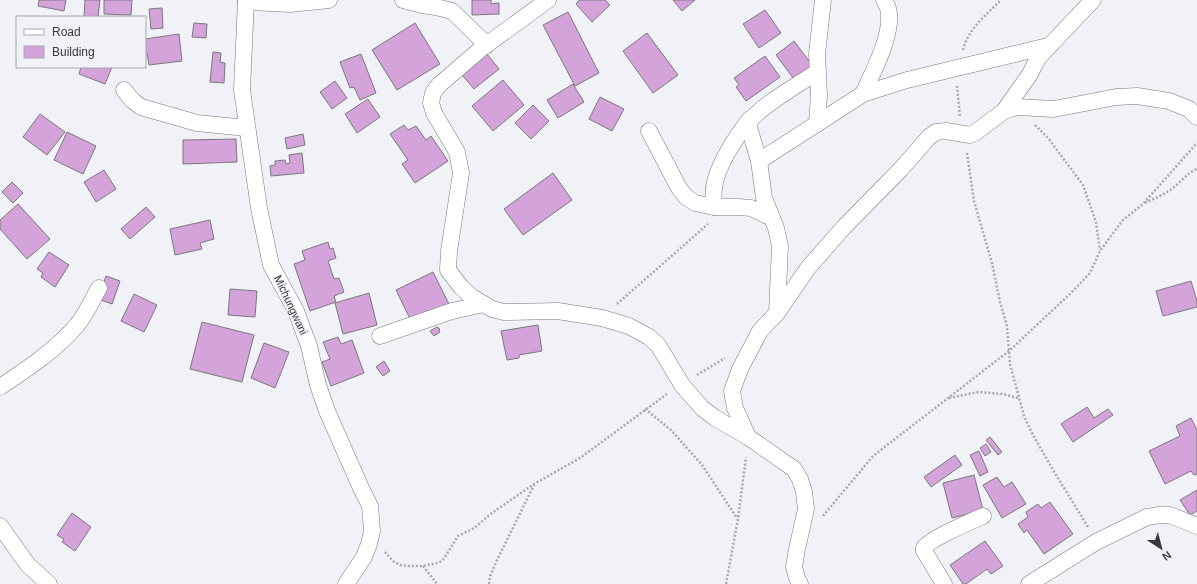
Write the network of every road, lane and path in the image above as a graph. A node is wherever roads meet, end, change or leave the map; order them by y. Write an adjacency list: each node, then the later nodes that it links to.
1 (329, 0): 8 (street)
2 (403, 0): 9 (street)
3 (548, 0): 9 (street)
4 (822, 0): 12 (street)
5 (884, 0): 14 (street)
6 (1001, 0): 11 (path)
7 (1093, 0): 10 (street)
8 (246, 4): 19 (street, Michungwani)
9 (487, 45): 30 (street)
10 (1048, 46): 11 (street); 15 (street)
11 (958, 68): 14 (street); 21 (path)
12 (817, 72): 17 (street); 18 (street)
13 (124, 90): 19 (street)
14 (863, 94): 18 (street)
15 (1011, 109): 16 (street); 21 (street); 28 (path)
16 (1197, 117)
17 (750, 119): 23 (street); 26 (street)
18 (817, 124): 23 (street)
19 (247, 128): 48 (street, Michungwani)
20 (649, 131): 26 (street)
21 (961, 134): 31 (street); 34 (path)
22 (1197, 143): 25 (path)
23 (759, 161): 27 (street)
24 (1197, 169): 25 (path)
25 (1143, 204): 28 (path)
26 (720, 207): 27 (street); 32 (path)
27 (772, 218): 31 (street)
28 (1100, 251): 34 (path)
29 (99, 288): 37 (street)
30 (484, 304): 32 (street); 33 (street)
31 (777, 313): 41 (street)
32 (602, 318): 36 (street)
33 (380, 336)
34 (1009, 351): 38 (path); 39 (path)
35 (729, 355): 36 (path)
36 (682, 385): 40 (path); 41 (street)
37 (0, 386)
38 (1019, 398): 39 (path); 49 (path)
39 (948, 399): 44 (path)
40 (645, 409): 42 (path); 45 (path)
41 (748, 437): 45 (path); 56 (street)
42 (534, 484): 50 (path); 54 (path)
43 (983, 516): 57 (street)
44 (822, 518)
45 (738, 519): 55 (path)
46 (0, 526): 51 (street)
47 (1197, 526): 49 (street)
48 (372, 531): 50 (path); 52 (street, Michungwani)
49 (1096, 542): 58 (street)
50 (423, 566): 53 (path)
51 (49, 584)
52 (346, 584)
53 (437, 584)
54 (489, 584)
55 (726, 584)
56 (800, 584)
57 (944, 584)
58 (1030, 584)

